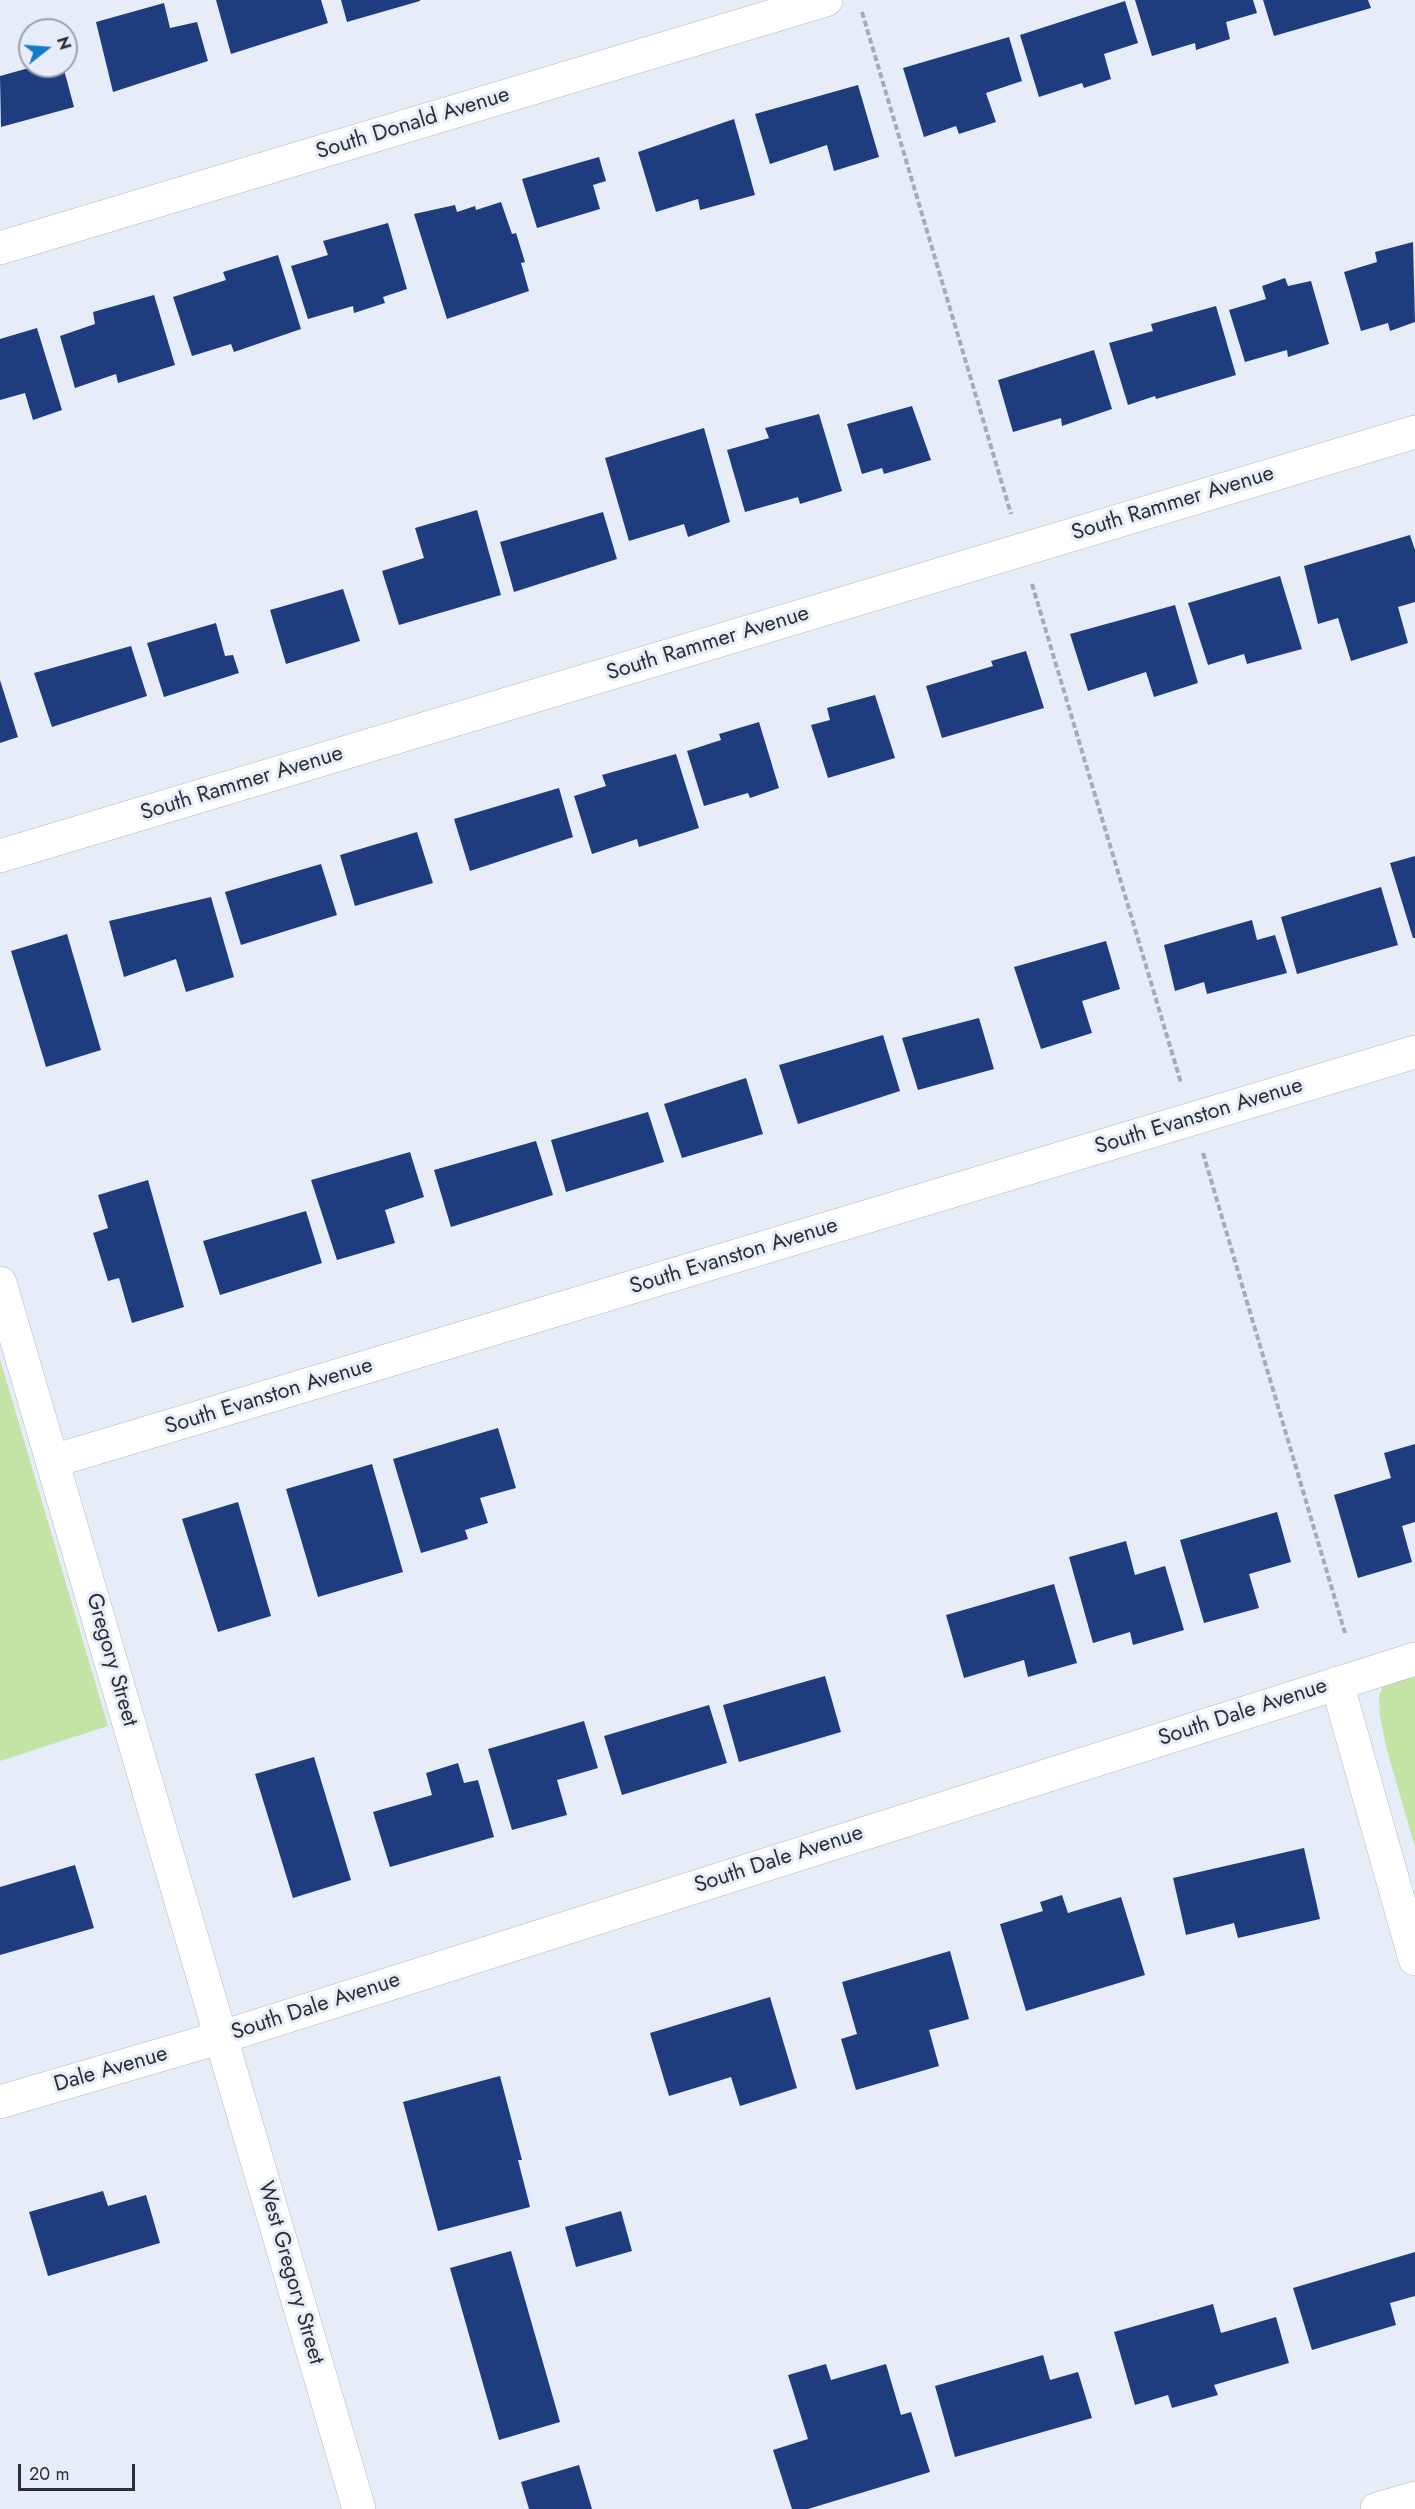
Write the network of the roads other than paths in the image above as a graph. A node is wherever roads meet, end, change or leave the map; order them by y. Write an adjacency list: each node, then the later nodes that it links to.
1 (826, 0): 2 (street, South Donald Avenue)
2 (0, 248)
3 (1415, 432): 4 (street, South Rammer Avenue)
4 (0, 856)
5 (1415, 1052): 7 (street, South Evanston Avenue)
6 (0, 1284): 7 (street, Gregory Street)
7 (53, 1461): 11 (street, Gregory Street)
8 (1415, 1659): 9 (street, South Dale Avenue)
9 (1337, 1683): 10 (street); 11 (street, South Dale Avenue)
10 (1415, 1959)
11 (222, 2037): 12 (street, Dale Avenue); 14 (street, West Gregory Street)
12 (0, 2102)
13 (1415, 2498): 15 (street)
14 (359, 2509)
15 (1377, 2509)

